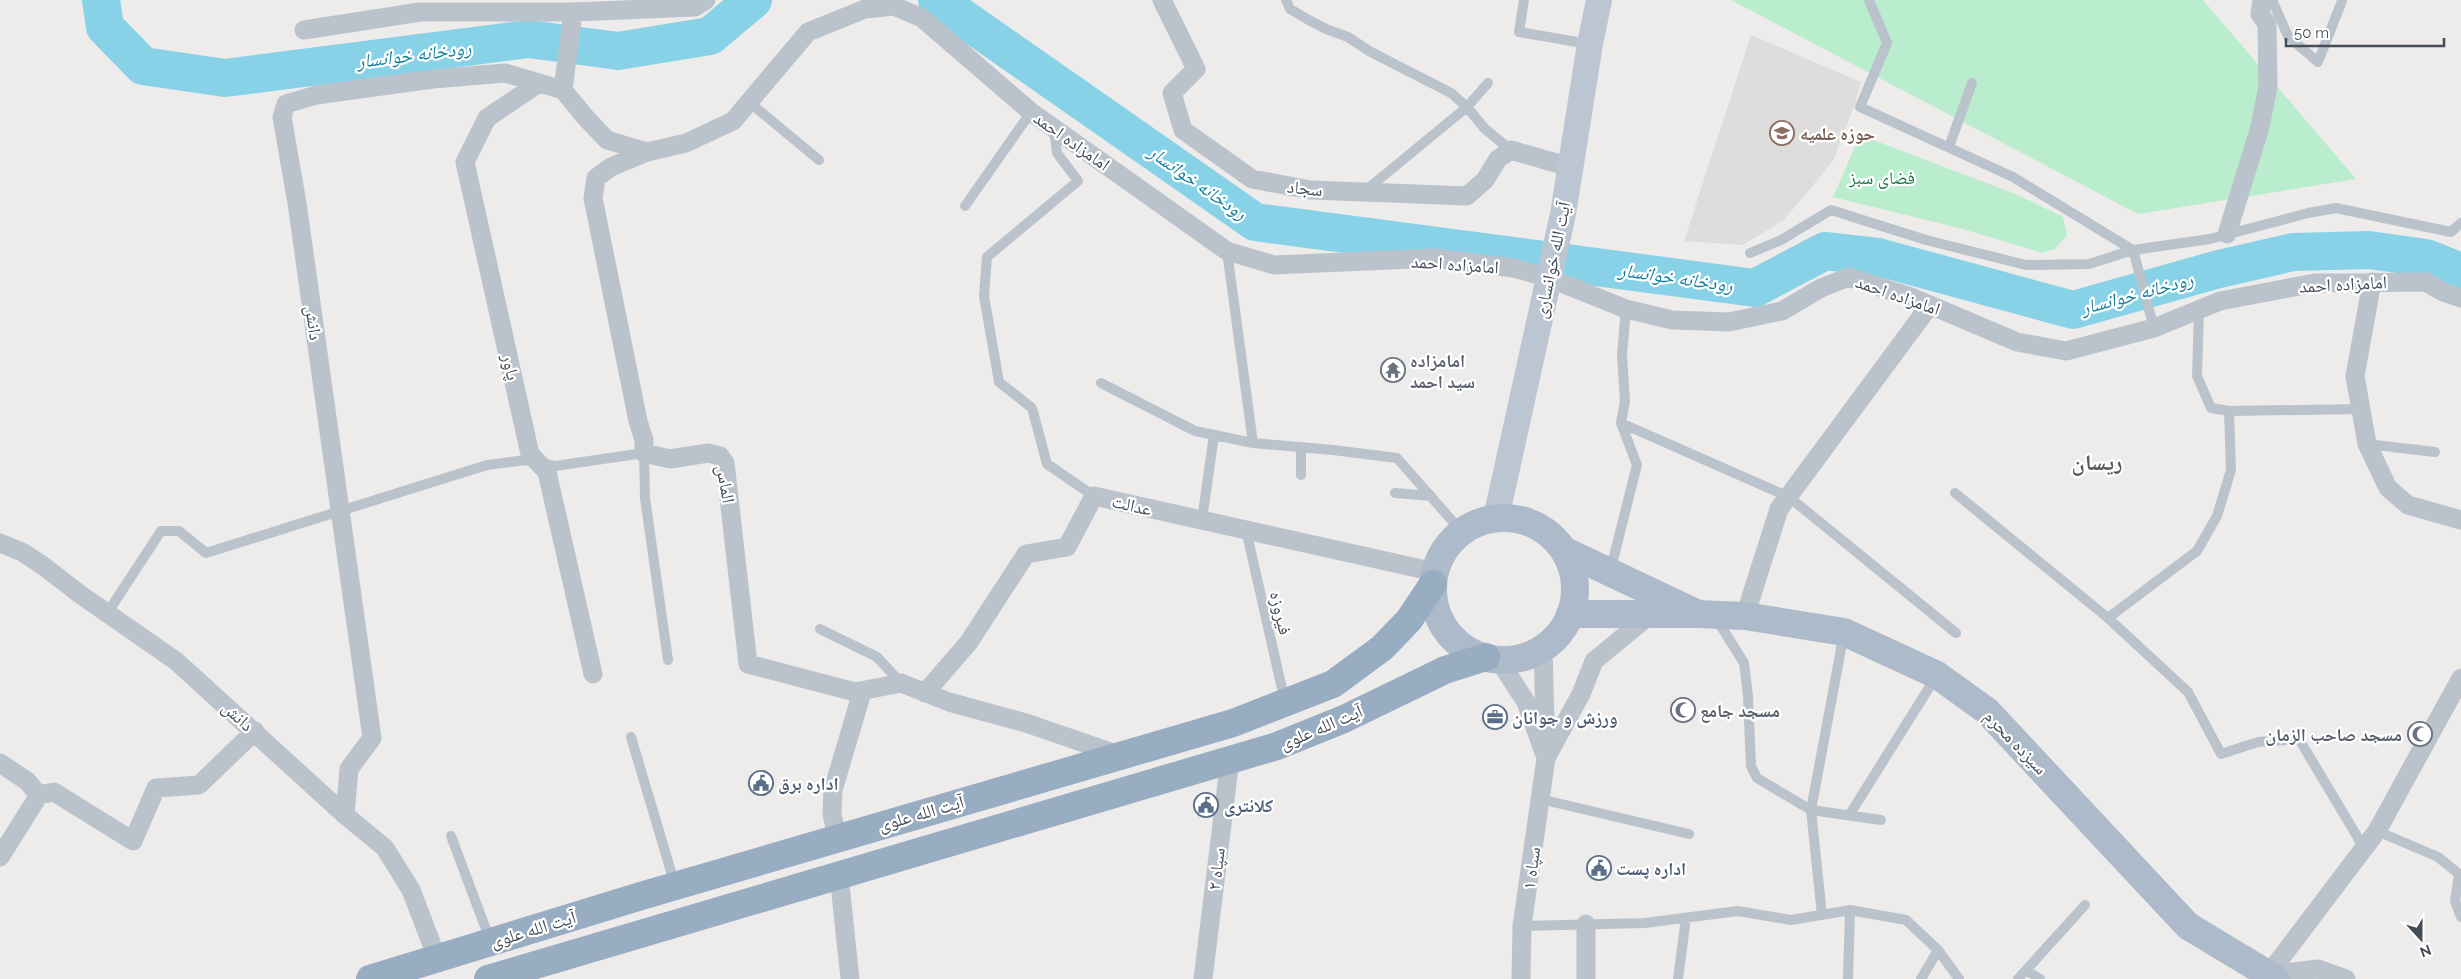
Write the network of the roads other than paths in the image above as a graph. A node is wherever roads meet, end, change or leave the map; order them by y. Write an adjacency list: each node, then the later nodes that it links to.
1 (706, 0): 10 (street)
2 (1162, 0): 26 (street, سجاد)
3 (1286, 0): 18 (lane)
4 (1524, 0): 12 (lane)
5 (1599, 0): 12 (main road, آیت الله خوانساری)
6 (1869, 0): 21 (lane)
7 (2262, 0): 29 (street)
8 (2272, 0): 9 (lane)
9 (2342, 1)
10 (573, 12): 11 (street); 16 (street)
11 (304, 30)
12 (1590, 44): 25 (main road, آیت الله خوانساری)
13 (539, 82): 16 (street, دانش); 50 (street, پاور); 57 (street, دانش)
14 (1488, 83): 18 (lane)
15 (1972, 83): 21 (lane)
16 (564, 90): 23 (street)
17 (749, 102): 19 (street, امامزاده احمد); 23 (street, امامزاده احمد); 24 (lane)
18 (1467, 107): 22 (lane); 26 (lane)
19 (1030, 112): 20 (street, امامزاده احمد); 27 (lane)
20 (1054, 128): 30 (street, امامزاده احمد); 54 (lane)
21 (1949, 147): 31 (lane)
22 (1511, 150): 25 (street); 26 (street, سجاد)
23 (648, 152): 49 (street)
24 (819, 160)
25 (1570, 167): 33 (main road, آیت الله خوانساری)
26 (1364, 192)
27 (964, 206)
28 (2461, 223): 29 (lane)
29 (2227, 234): 31 (lane)
30 (1227, 250): 33 (street, امامزاده احمد); 45 (lane)
31 (2133, 250): 32 (lane); 39 (lane)
32 (1750, 253)
33 (1549, 278): 37 (street, امامزاده احمد); 58 (main road, آیت الله خوانساری)
34 (2372, 282): 35 (street, امامزاده احمد); 38 (street, امامزاده احمد); 41 (street)
35 (2461, 298)
36 (1930, 305): 37 (street, امامزاده احمد); 39 (street, امامزاده احمد); 56 (street)
37 (1626, 309): 43 (lane)
38 (2199, 309): 39 (street, امامزاده احمد); 42 (lane)
39 (2154, 328)
40 (1101, 383): 44 (lane)
41 (2361, 409): 42 (lane); 46 (street)
42 (2229, 411): 72 (lane)
43 (1621, 422): 56 (lane); 65 (lane)
44 (1214, 435): 45 (lane); 59 (lane)
45 (1253, 443): 47 (lane)
46 (2367, 444): 48 (lane); 60 (street)
47 (1301, 447): 51 (lane); 55 (lane)
48 (2435, 452)
49 (644, 453): 50 (lane); 78 (lane); 83 (street, الماس)
50 (538, 463): 57 (lane); 79 (street, پاور)
51 (1301, 475)
52 (1395, 493): 55 (lane)
53 (1955, 493): 72 (lane)
54 (1094, 496): 59 (street, عدالت); 84 (street, عدالت)
55 (1431, 496): 62 (lane)
56 (1789, 497): 71 (street); 75 (lane)
57 (340, 511): 67 (lane); 96 (street, دانش)
58 (1496, 518): 62 (main road); 64 (main road)
59 (1202, 520): 61 (street, عدالت)
60 (2461, 520)
61 (1246, 530): 66 (street, عدالت); 85 (lane, فیروزه)
62 (1462, 532): 66 (main road)
63 (0, 543): 67 (street, دانش)
64 (1564, 551): 65 (main road); 68 (main road)
65 (1609, 573): 70 (main road)
66 (1434, 578): 77 (main road); 85 (highway, آیت الله علوی)
67 (108, 612): 86 (street, دانش)
68 (1570, 614): 69 (main road, سیزده محرم); 76 (main road)
69 (1651, 614): 70 (main road, سیزده محرم); 89 (street)
70 (1706, 615): 71 (main road, سیزده محرم); 94 (lane)
71 (1745, 616): 74 (main road, سیزده محرم)
72 (2108, 618): 102 (lane)
73 (820, 629): 82 (lane)
74 (1844, 632): 80 (main road, سیزده محرم); 94 (lane)
75 (1956, 633)
76 (1543, 648): 77 (main road); 89 (street)
77 (1492, 658): 89 (street); 90 (highway, آیت الله علوی)
78 (668, 660)
79 (593, 674)
80 (1937, 675): 95 (lane); 118 (main road, سیزده محرم)
81 (2461, 678): 98 (street)
82 (901, 683): 83 (street); 84 (street)
83 (855, 692): 101 (street)
84 (925, 693): 88 (street)
85 (1285, 702): 88 (highway, آیت الله علوی)
86 (255, 731): 92 (street); 96 (street, دانش)
87 (631, 737): 105 (lane)
88 (1119, 755): 101 (highway, آیت الله علوی)
89 (1546, 758): 93 (street, سپاه ۱)
90 (1230, 759): 104 (highway, آیت الله علوی); 122 (street, سپاه ۲)
91 (0, 763): 92 (street)
92 (39, 795): 103 (street)
93 (1540, 799): 99 (lane); 112 (street, سپاه ۱)
94 (1811, 810): 95 (lane); 108 (lane)
95 (1850, 814): 97 (lane)
96 (345, 815): 115 (street, دانش)
97 (1881, 820)
98 (2377, 831): 102 (street); 109 (lane)
99 (1689, 834)
100 (451, 836): 113 (lane)
101 (837, 838): 105 (highway, آیت الله علوی)
102 (2364, 848): 118 (street)
103 (0, 857)
104 (839, 876): 120 (highway, آیت الله علوی); 121 (street)
105 (676, 886): 113 (highway, آیت الله علوی)
106 (2085, 906): 116 (lane)
107 (1850, 910): 108 (lane); 114 (lane); 117 (lane)
108 (1822, 915): 110 (lane)
109 (2461, 917)
110 (1686, 918): 111 (lane); 125 (lane)
111 (1586, 924): 112 (lane); 124 (street)
112 (1522, 926): 123 (street, سپاه ۱)
113 (491, 942): 115 (highway, آیت الله علوی)
114 (1938, 950): 127 (lane); 128 (lane)
115 (437, 958): 119 (highway, آیت الله علوی)
116 (2026, 970): 129 (lane); 130 (lane)
117 (1848, 976): 126 (lane)
118 (2272, 977): 131 (street)
119 (370, 979)
120 (488, 979)
121 (850, 979)
122 (1203, 979)
123 (1521, 979)
124 (1586, 979)
125 (1678, 979)
126 (1858, 979)
127 (1920, 979)
128 (1959, 979)
129 (2018, 979)
130 (2040, 979)
131 (2346, 979)

